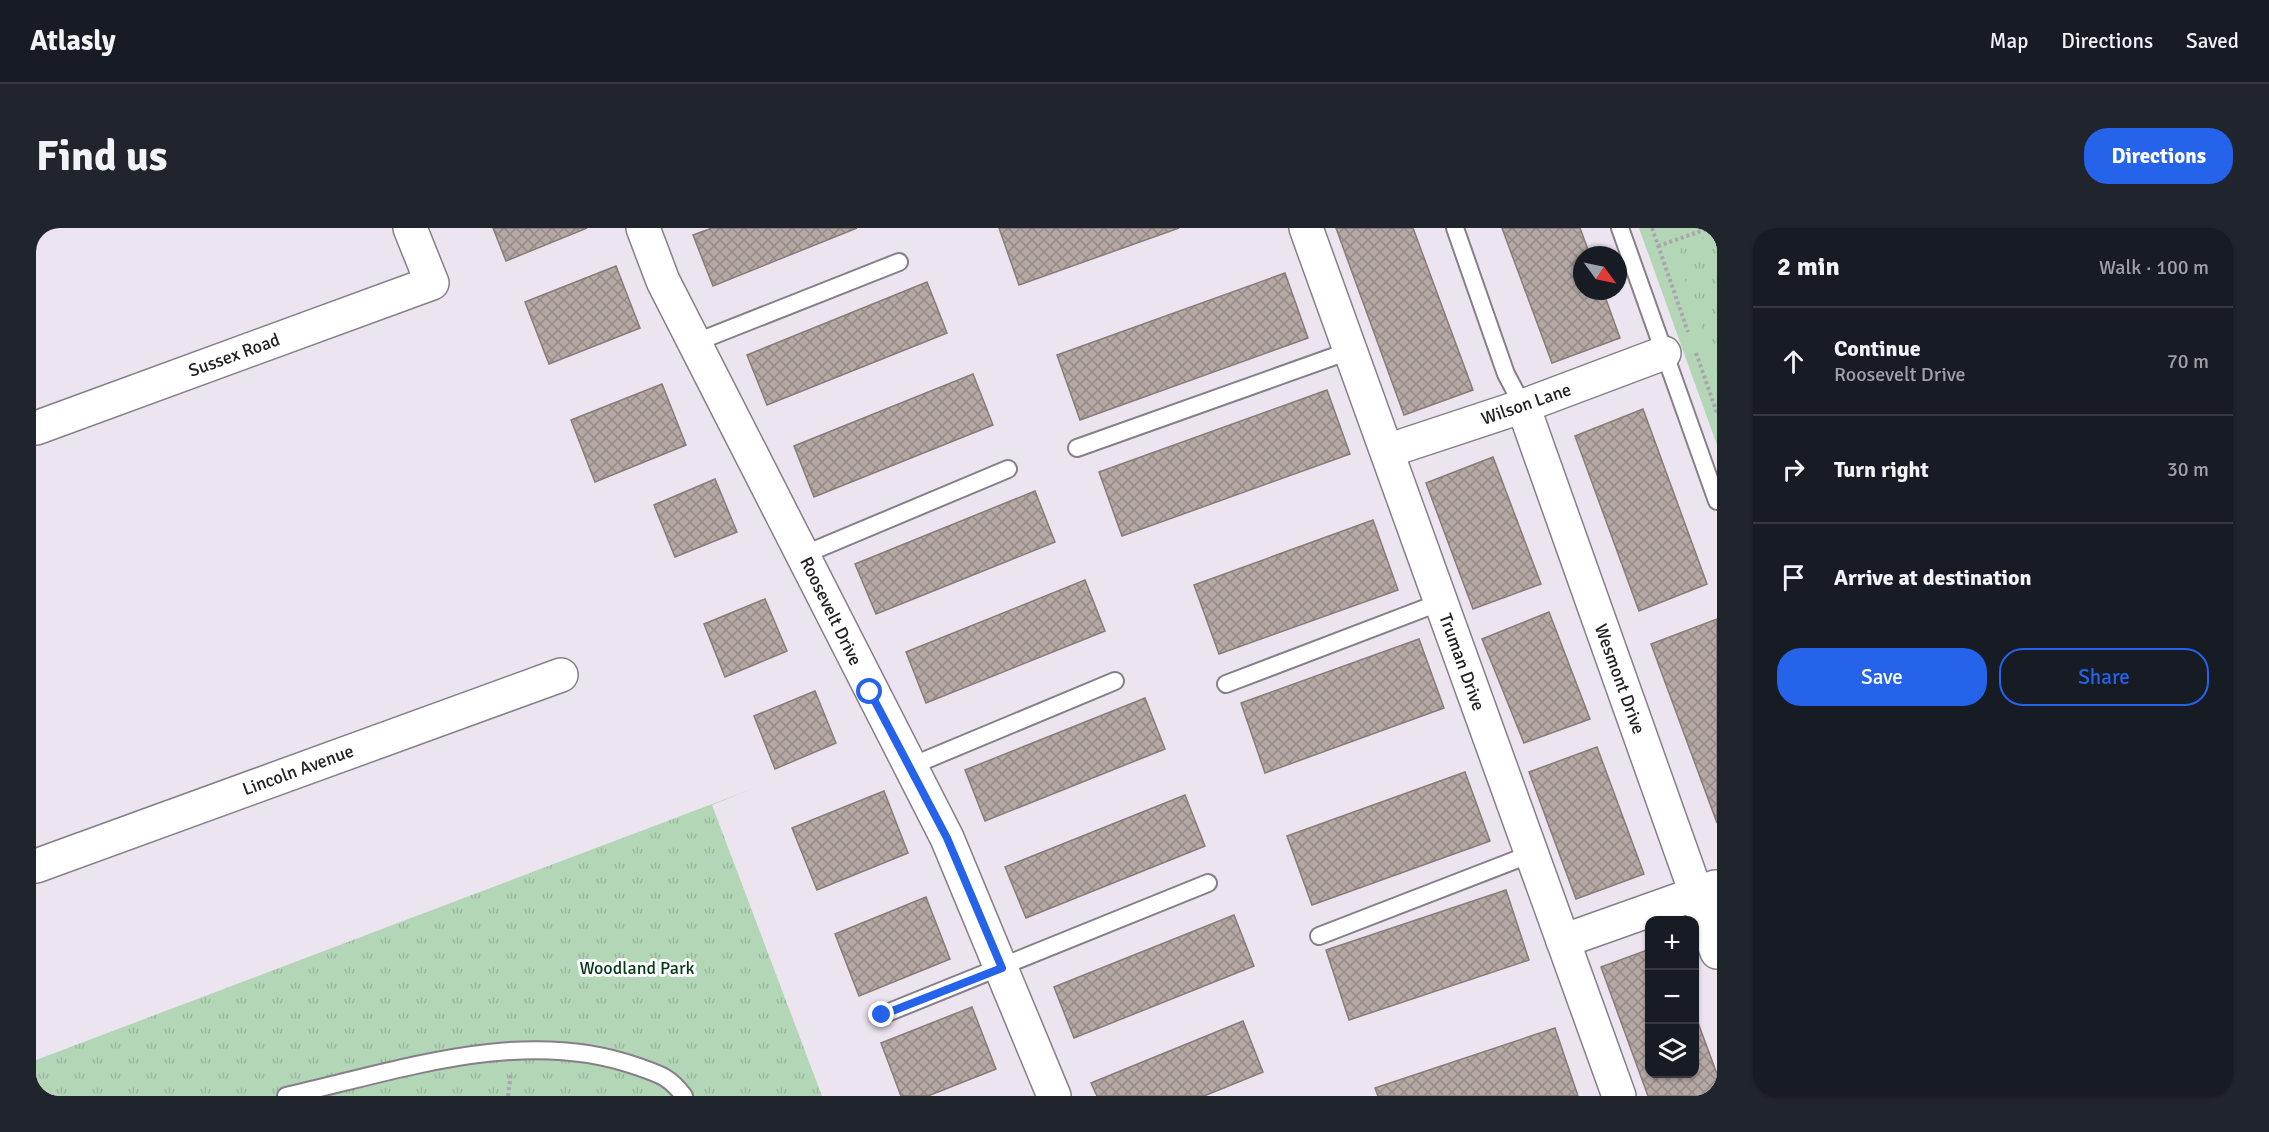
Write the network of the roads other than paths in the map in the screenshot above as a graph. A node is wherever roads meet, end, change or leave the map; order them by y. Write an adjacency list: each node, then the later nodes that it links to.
1 (410, 228): 11 (street, Sussex Road)
2 (643, 228): 7 (street, Roosevelt Drive)
3 (1306, 228): 9 (street, Truman Drive)
4 (1455, 228): 10 (lane)
5 (1620, 228): 8 (lane)
6 (899, 262): 7 (lane)
7 (694, 344): 16 (street, Roosevelt Drive)
8 (1683, 347): 10 (street, Wilson Lane); 15 (lane)
9 (1352, 350): 12 (lane); 13 (street, Truman Drive)
10 (1523, 406): 13 (street, Wilson Lane); 25 (street, Wesmont Drive)
11 (36, 428)
12 (1077, 448)
13 (1387, 451): 17 (street, Truman Drive)
14 (1008, 469): 16 (lane)
15 (1717, 501)
16 (803, 555): 21 (street, Roosevelt Drive)
17 (1441, 602): 20 (lane); 22 (street, Truman Drive)
18 (561, 675): 23 (street, Lincoln Avenue)
19 (1115, 681): 21 (lane)
20 (1226, 684)
21 (909, 767): 29 (street, Roosevelt Drive)
22 (1531, 854): 26 (lane); 27 (street, Truman Drive)
23 (36, 866)
24 (1208, 883): 29 (lane)
25 (1707, 890): 27 (street); 28 (street, Wesmont Drive)
26 (1318, 936)
27 (1563, 941): 34 (street, Truman Drive)
28 (1717, 952)
29 (1002, 968): 30 (lane); 33 (street, Roosevelt Drive)
30 (882, 1015)
31 (286, 1096): 32 (lane)
32 (684, 1096)
33 (1054, 1096)
34 (1619, 1096)

